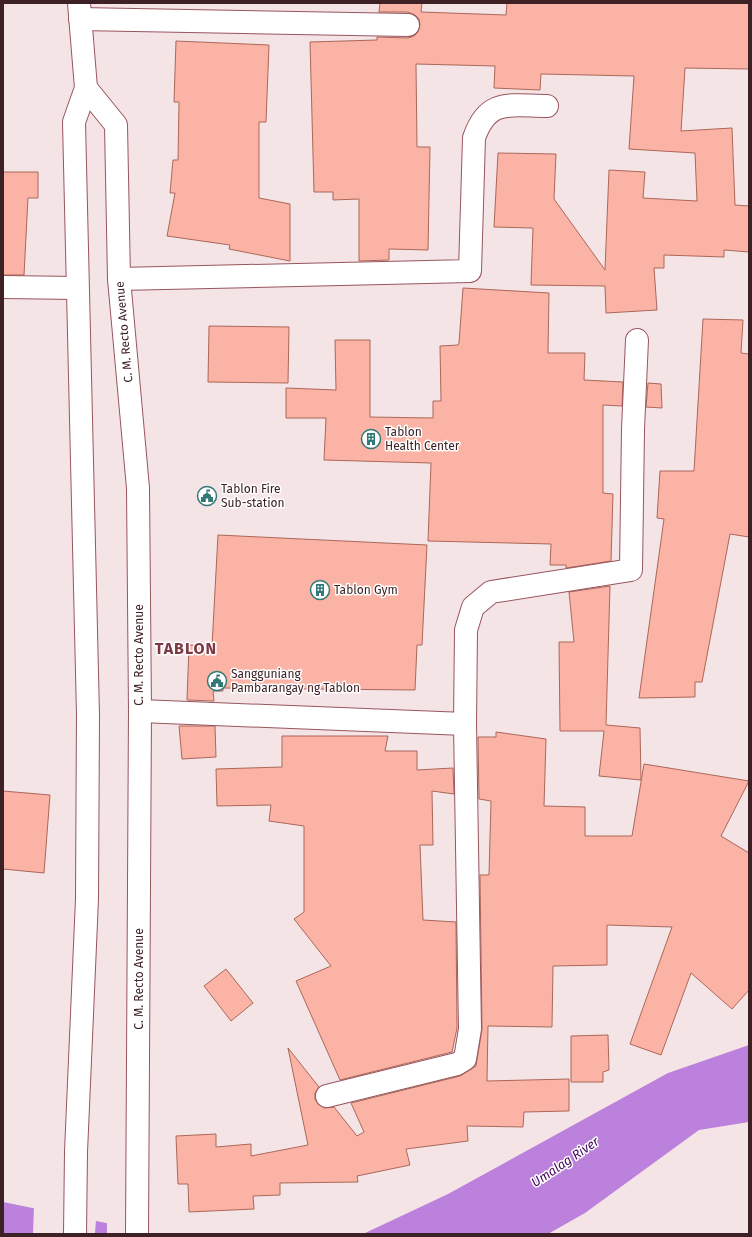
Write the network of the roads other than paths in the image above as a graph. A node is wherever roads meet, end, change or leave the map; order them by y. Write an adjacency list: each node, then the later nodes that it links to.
1 (80, 11): 2 (main road); 3 (main road)
2 (408, 25)
3 (86, 88): 5 (main road, C. M. Recto Avenue); 7 (main road)
4 (547, 106): 5 (main road)
5 (119, 279): 9 (main road, C. M. Recto Avenue)
6 (3, 286): 7 (main road)
7 (77, 288): 12 (main road)
8 (638, 340): 10 (main road)
9 (140, 711): 10 (main road); 13 (main road, C. M. Recto Avenue)
10 (465, 724): 11 (main road)
11 (327, 1096)
12 (75, 1234)
13 (137, 1234)

